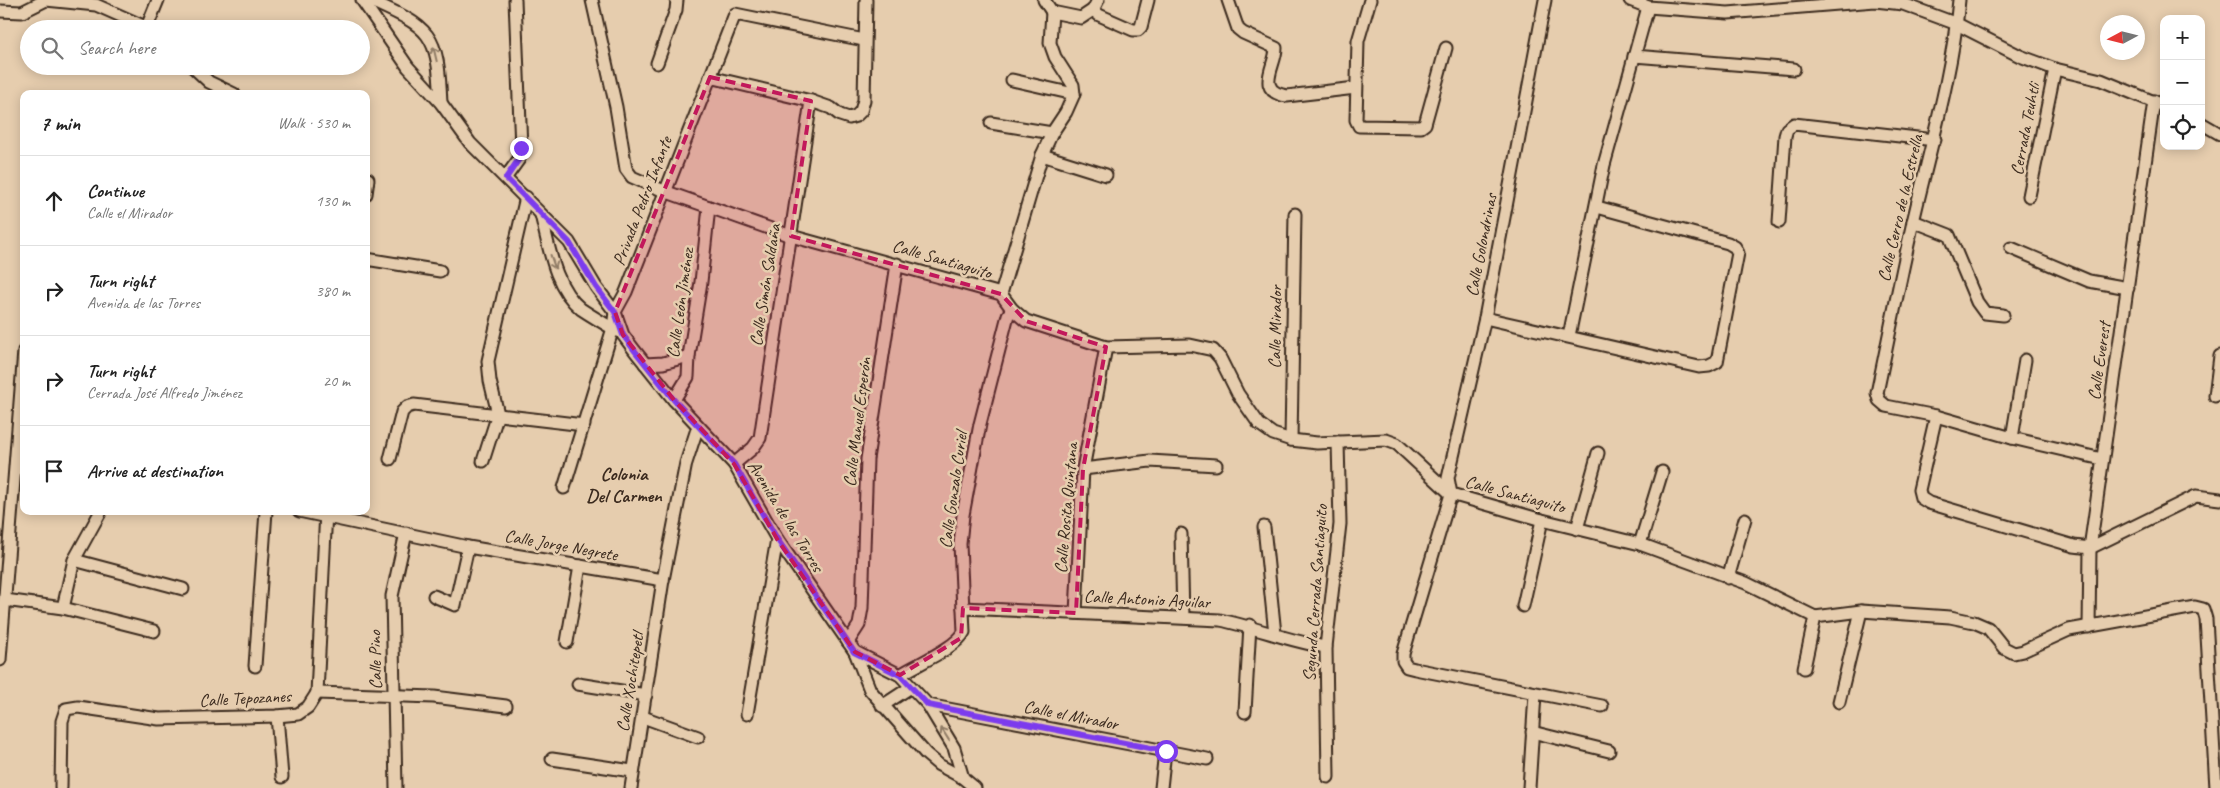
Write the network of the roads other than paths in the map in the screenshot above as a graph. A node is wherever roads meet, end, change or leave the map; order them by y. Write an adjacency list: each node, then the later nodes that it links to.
1 (158, 0): 21 (street)
2 (362, 0): 36 (street, Avenida de las Torres)
3 (369, 0): 36 (street, one-way to 3)
4 (515, 0): 45 (street)
5 (592, 0): 46 (street, Calle Santiaguito)
6 (677, 0): 26 (street)
7 (866, 0): 23 (street)
8 (1044, 0): 19 (street)
9 (1148, 0): 16 (street)
10 (1228, 0): 32 (street)
11 (1370, 0): 32 (street)
12 (1545, 0): 65 (street, Calle Golondrinas)
13 (1630, 0): 17 (street)
14 (1959, 0): 22 (street, Calle Cerro de la Estrella)
15 (97, 2): 18 (street); 20 (street)
16 (1095, 5): 19 (street)
17 (1648, 7): 22 (street); 25 (street)
18 (0, 11)
19 (1052, 12): 34 (street)
20 (133, 20)
21 (152, 20)
22 (1957, 24): 28 (street); 42 (street, Calle Cerro de la Estrella)
23 (864, 40): 30 (street, Privada Pedro Infante); 35 (street)
24 (1446, 48): 32 (street)
25 (1634, 56): 27 (street); 50 (street)
26 (657, 63)
27 (1794, 69)
28 (2055, 69): 37 (street); 47 (street, Cerrada Teuhtli)
29 (202, 75): 33 (street)
30 (710, 77): 35 (street); 46 (street, Privada Pedro Infante)
31 (1012, 80): 34 (street)
32 (1356, 88)
33 (226, 90)
34 (1074, 94): 40 (street)
35 (811, 101): 55 (street, Calle Simón Saldaña)
36 (441, 103): 45 (street, Avenida de las Torres)
37 (2159, 104): 60 (street, Calle Everest)
38 (991, 122): 40 (street)
39 (2205, 125): 41 (street)
40 (1052, 133): 43 (street)
41 (2220, 134)
42 (1934, 140): 53 (street, Calle Cerro de la Estrella); 54 (street)
43 (1042, 155): 44 (street); 61 (street)
44 (1106, 175)
45 (506, 178): 48 (street, Avenida de las Torres)
46 (664, 191): 49 (street, Calle Santiaguito); 63 (street, Privada Pedro Infante)
47 (2029, 196)
48 (526, 197): 52 (street, Avenida de las Torres); 76 (street)
49 (709, 207): 55 (street, Calle Santiaguito); 70 (street, Calle León Jiménez)
50 (1597, 208): 68 (street); 68 (street)
51 (1295, 214): 81 (street, Calle Mirador)
52 (541, 215): 63 (street, Avenida de las Torres); 66 (street, Avenida de las Torres, one-way to 66)
53 (1913, 221): 64 (street); 77 (street, Calle Cerro de la Estrella)
54 (1779, 222)
55 (791, 236): 58 (street, Calle Santiaguito); 88 (street, Calle Simón Saldaña)
56 (2011, 248): 60 (street)
57 (370, 260): 59 (street)
58 (897, 264): 61 (street, Calle Santiaguito); 129 (street, Calle Manuel Esperón)
59 (440, 271)
60 (2128, 288): 86 (street, Calle Everest)
61 (1001, 294): 62 (street, Calle Santiaguito)
62 (1012, 310): 69 (street, Calle Santiaguito); 119 (street, Calle Gonzalo Curiel)
63 (615, 312): 66 (street, Privada Pedro Infante); 67 (street, Avenida de las Torres)
64 (2003, 315)
65 (1485, 318): 68 (street); 94 (street, Calle Golondrinas)
66 (613, 328): 67 (street, Avenida de las Torres); 78 (street, Privada Pedro Infante)
67 (623, 335): 73 (street, Avenida de las Torres)
68 (1570, 336)
69 (1106, 347): 81 (street, Calle Santiaguito); 90 (street, Calle Rosita Quintana)
70 (689, 356): 73 (street); 75 (street, Calle León Jiménez)
71 (2220, 356): 74 (street)
72 (2025, 360): 80 (street)
73 (645, 364): 75 (street, Avenida de las Torres)
74 (2215, 396)
75 (674, 400): 79 (street, Avenida de las Torres)
76 (498, 414): 78 (street); 85 (street); 87 (street)
77 (1936, 416): 80 (street); 109 (street)
78 (584, 425): 93 (street, Privada Pedro Infante)
79 (698, 426): 88 (street, Avenida de las Torres); 113 (street)
80 (2012, 438): 86 (street)
81 (1291, 440): 82 (street, Calle Santiaguito)
82 (1338, 442): 94 (street, Calle Santiaguito); 130 (street, Segunda Cerrada Santiaguito)
83 (20, 446): 91 (street)
84 (1598, 453): 103 (street)
85 (390, 459)
86 (2102, 459): 109 (street, Calle Everest)
87 (483, 461)
88 (734, 464): 106 (street, Avenida de las Torres)
89 (1216, 465): 90 (street)
90 (1083, 469): 121 (street, Calle Rosita Quintana)
91 (19, 470): 116 (street)
92 (1662, 472): 107 (street)
93 (564, 488)
94 (1451, 494): 101 (street, Calle Santiaguito); 139 (street, Calle Golondrinas)
95 (2220, 499): 109 (street)
96 (98, 515): 110 (street)
97 (266, 515): 133 (street)
98 (325, 515): 138 (street)
99 (329, 515): 104 (street, Calle Jorge Negrete)
100 (1745, 519): 112 (street)
101 (1542, 520): 103 (street, Calle Santiaguito); 117 (street)
102 (1264, 526): 127 (street)
103 (1577, 528): 107 (street, Calle Santiaguito)
104 (406, 534): 108 (street, Calle Jorge Negrete); 141 (street, Calle Pino)
105 (1181, 534): 122 (street)
106 (777, 539): 129 (street, Avenida de las Torres); 148 (street)
107 (1640, 544): 112 (street, Calle Santiaguito)
108 (468, 547): 111 (street, Calle Jorge Negrete); 115 (street)
109 (2090, 548): 125 (street, Calle Everest)
110 (74, 560): 114 (street); 118 (street)
111 (580, 566): 113 (street, Calle Jorge Negrete); 128 (street)
112 (1728, 578): 123 (street, Calle Santiaguito)
113 (663, 580): 140 (street, Calle Xochitepetl)
114 (183, 589)
115 (434, 596)
116 (5, 600): 118 (street); 132 (street)
117 (1522, 606)
118 (63, 608): 126 (street)
119 (963, 608): 121 (street, Calle Antonio Aguilar); 135 (street, Calle Gonzalo Curiel)
120 (1862, 611): 123 (street); 125 (street); 142 (street)
121 (1076, 613): 122 (street, Calle Antonio Aguilar)
122 (1183, 617): 124 (street, Calle Antonio Aguilar)
123 (1814, 617): 134 (street)
124 (1250, 625): 127 (street, Calle Antonio Aguilar); 147 (street)
125 (2089, 627): 167 (street)
126 (154, 631)
127 (1275, 634): 130 (street, Calle Antonio Aguilar)
128 (568, 642)
129 (848, 642): 131 (street, Avenida de las Torres)
130 (1326, 647): 159 (street, Segunda Cerrada Santiaguito)
131 (854, 652): 135 (street, Avenida de las Torres); 145 (street, Avenida de las Torres)
132 (0, 660)
133 (255, 666)
134 (1804, 668)
135 (900, 675): 137 (street, Avenida de las Torres)
136 (578, 684): 140 (street)
137 (911, 687): 143 (street, Avenida de las Torres); 145 (street)
138 (317, 693): 141 (street); 149 (street, Calle Tepozanes)
139 (1535, 694): 146 (street); 151 (street)
140 (646, 695): 150 (street, Calle Xochitepetl)
141 (393, 696): 144 (street); 162 (street, Calle Pino)
142 (1838, 702)
143 (928, 705): 153 (street, Calle el Mirador); 160 (street, Avenida de las Torres, one-way to 143)
144 (506, 706)
145 (882, 706): 160 (street, Avenida de las Torres)
146 (1602, 706)
147 (1245, 712)
148 (747, 714)
149 (277, 716): 158 (street); 161 (street, Calle Tepozanes)
150 (643, 716): 152 (street); 157 (street, Calle Xochitepetl)
151 (1532, 732): 154 (street); 166 (street)
152 (698, 737)
153 (1166, 751): 156 (street, Calle el Mirador); 165 (street)
154 (1609, 751)
155 (552, 759): 157 (street)
156 (1207, 759)
157 (632, 771): 163 (street, Calle Xochitepetl)
158 (282, 777)
159 (1328, 777)
160 (964, 778): 164 (street, Avenida de las Torres)
161 (61, 788)
162 (396, 788)
163 (631, 788)
164 (975, 788)
165 (1161, 788)
166 (1529, 788)
167 (2216, 788)

